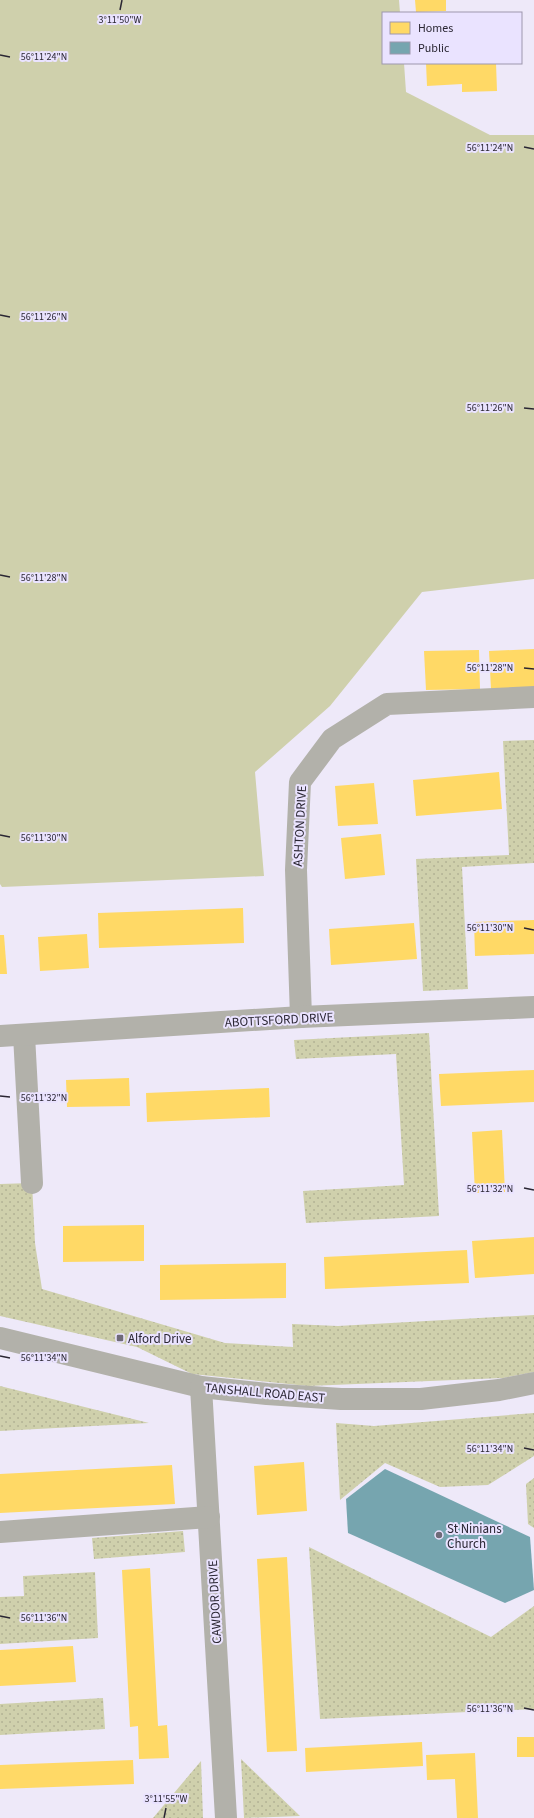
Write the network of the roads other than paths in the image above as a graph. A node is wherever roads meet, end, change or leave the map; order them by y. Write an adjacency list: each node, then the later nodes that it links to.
1 (534, 697): 3 (street, ASHTON DRIVE)
2 (534, 1007): 3 (street, ABOTTSFORD DRIVE)
3 (301, 1017): 4 (street, ABOTTSFORD DRIVE)
4 (24, 1035): 5 (street, ABOTTSFORD DRIVE); 6 (street)
5 (0, 1036)
6 (32, 1183)
7 (9, 1340): 9 (street, TANSHALL ROAD EAST)
8 (534, 1383): 9 (street, TANSHALL ROAD EAST)
9 (201, 1387): 10 (street, CAWDOR DRIVE)
10 (209, 1517): 11 (street); 12 (street, CAWDOR DRIVE)
11 (0, 1532)
12 (226, 1818)

